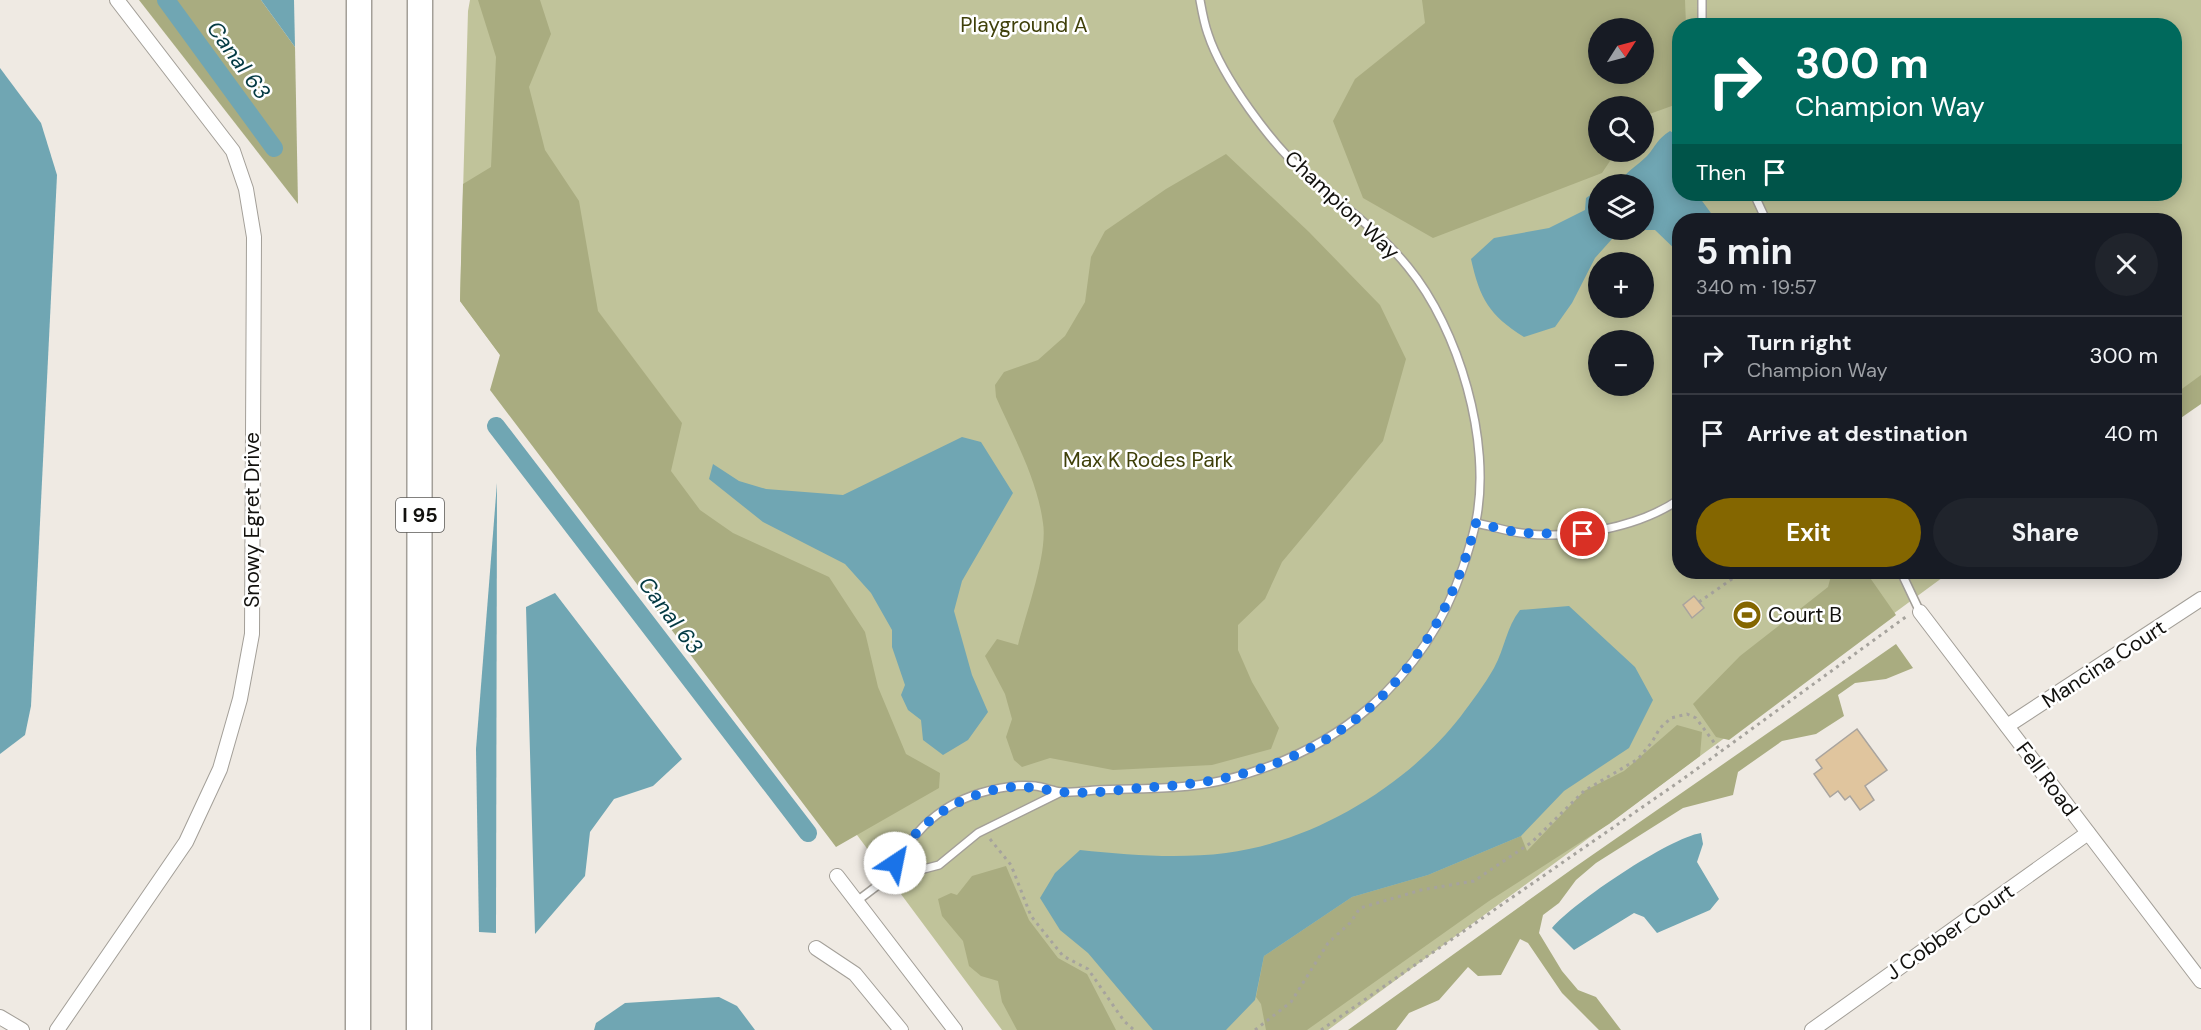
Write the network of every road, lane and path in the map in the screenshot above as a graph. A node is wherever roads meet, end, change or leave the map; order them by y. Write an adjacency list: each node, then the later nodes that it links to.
1 (117, 0): 26 (street, Snowy Egret Drive)
2 (359, 0): 27 (highway)
3 (420, 0): 28 (highway, I 95)
4 (1200, 0): 8 (lane, Champion Way)
5 (1702, 0): 6 (lane)
6 (1702, 18)
7 (1672, 503): 8 (lane)
8 (1476, 523): 16 (lane, Champion Way)
9 (1732, 579): 12 (path)
10 (1904, 579): 13 (lane, Fell Road)
11 (2201, 599): 14 (street, Mancina Court)
12 (1699, 602)
13 (1919, 609): 14 (street, Fell Road); 15 (path)
14 (2007, 726): 18 (street, Fell Road)
15 (1721, 752): 32 (path); 33 (path)
16 (1062, 792): 17 (lane, Champion Way); 20 (lane, Champion Way)
17 (984, 830): 20 (lane, Champion Way); 31 (path)
18 (2088, 833): 23 (street, Fell Road); 34 (street, J Cobber Court)
19 (837, 876): 21 (street)
20 (886, 879): 21 (lane, Champion Way)
21 (856, 901): 30 (street)
22 (816, 948): 29 (street)
23 (2201, 981)
24 (0, 1017): 25 (street)
25 (22, 1030)
26 (57, 1030)
27 (358, 1030)
28 (419, 1030)
29 (901, 1030)
30 (955, 1030)
31 (1134, 1030)
32 (1255, 1030)
33 (1321, 1030)
34 (1812, 1030)

